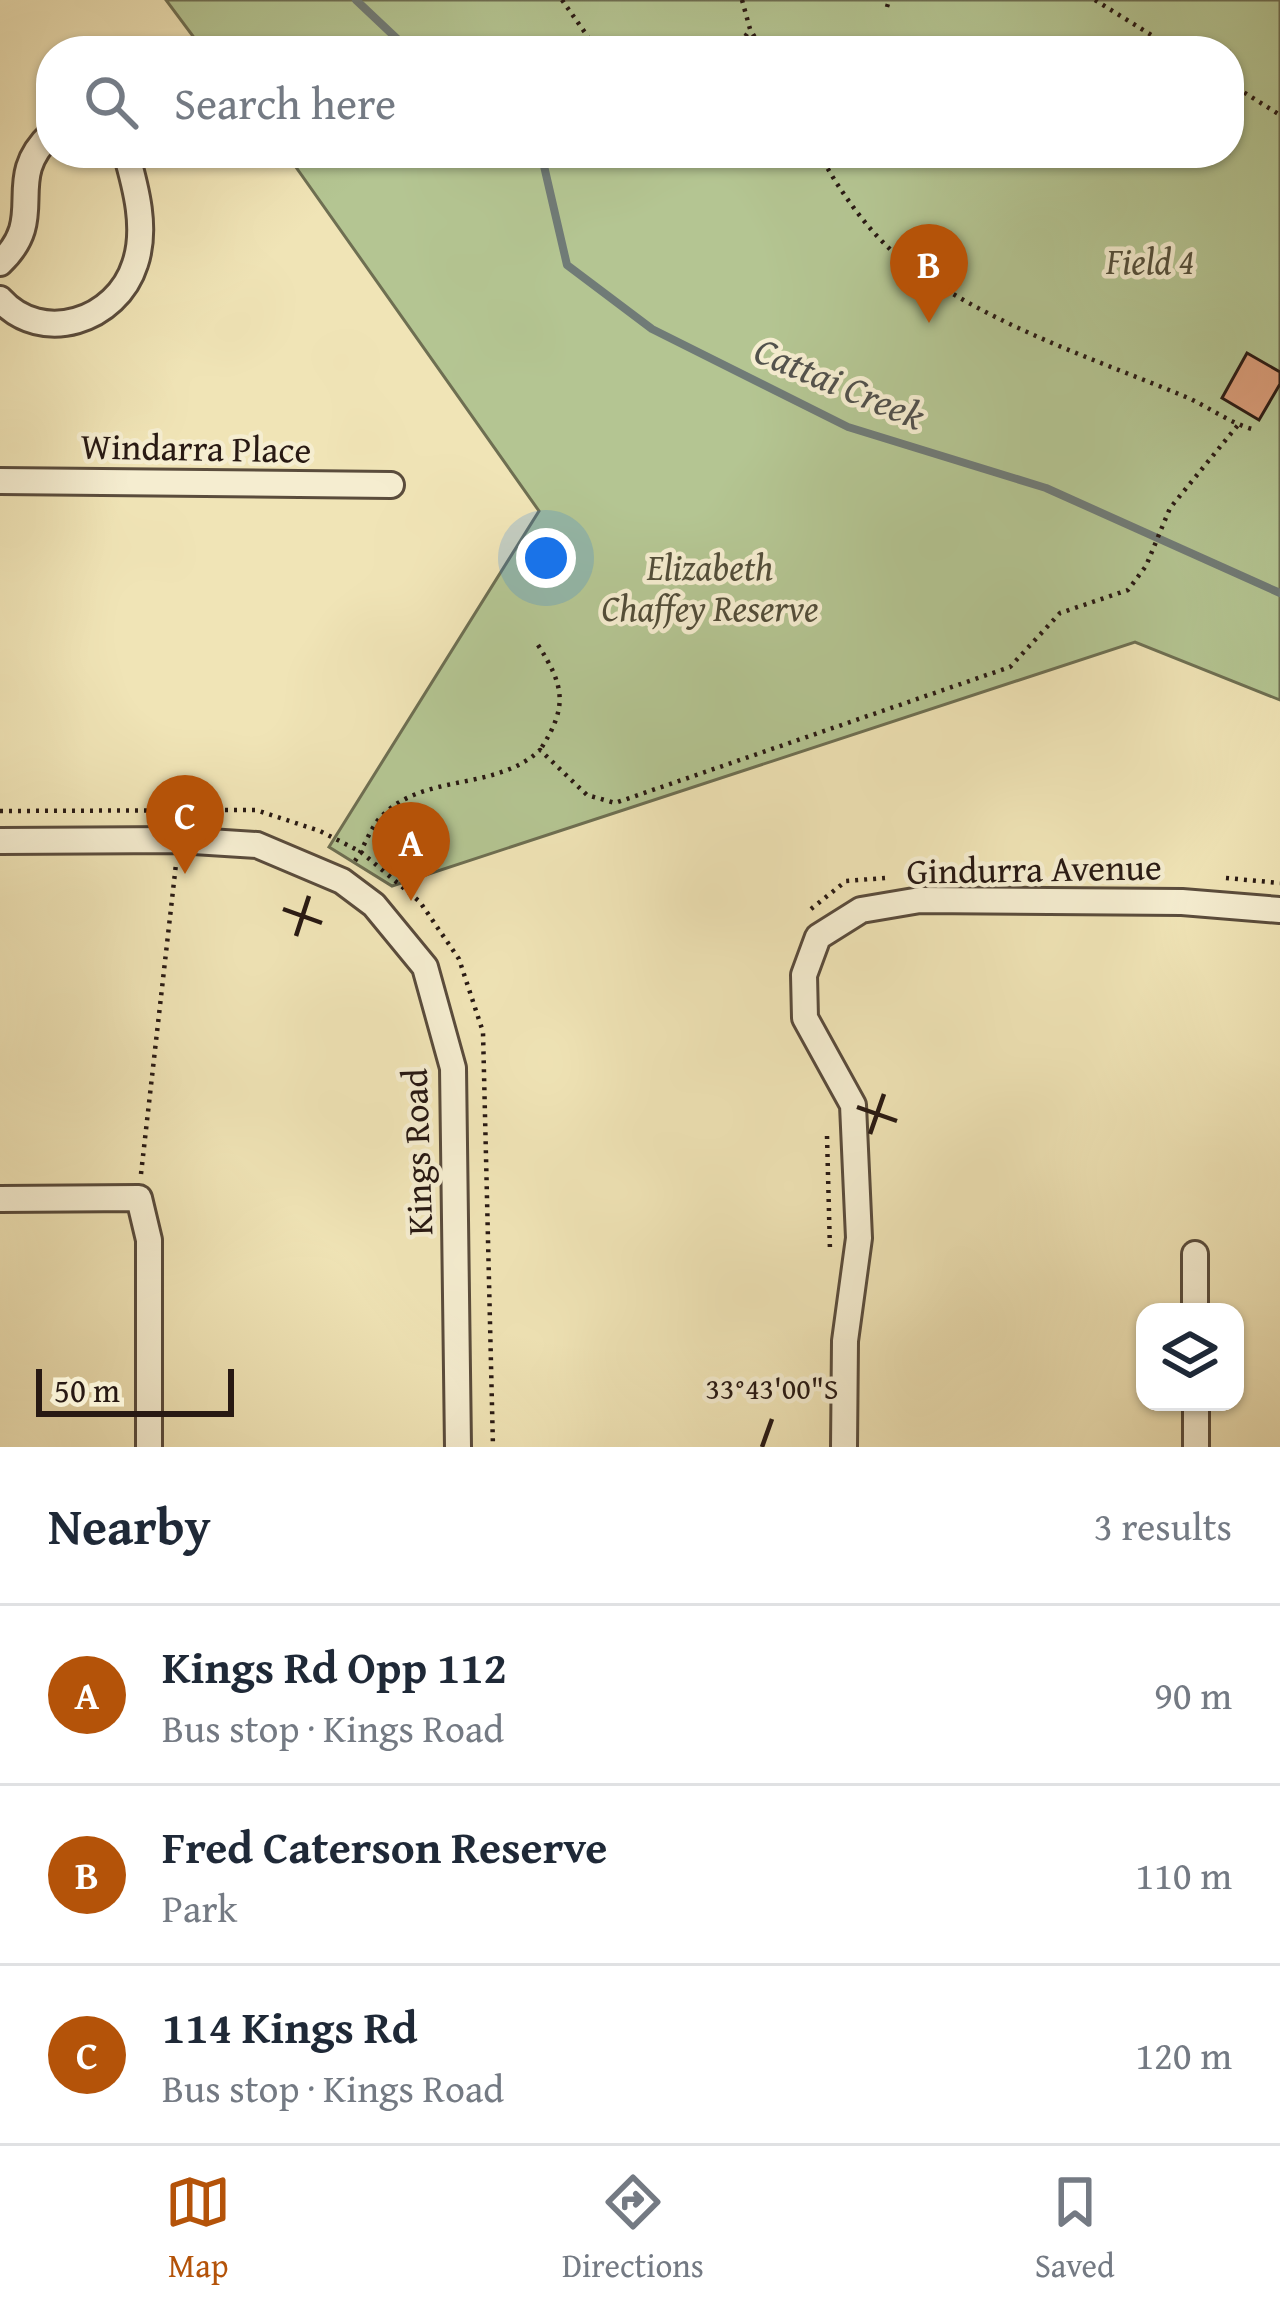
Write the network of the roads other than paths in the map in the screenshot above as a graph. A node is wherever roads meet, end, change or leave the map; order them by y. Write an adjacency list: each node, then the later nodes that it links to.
1 (36, 150): 3 (street)
2 (129, 168): 4 (street)
3 (0, 262)
4 (0, 299)
5 (0, 481): 6 (street, Windarra Place)
6 (392, 485)
7 (0, 842): 14 (street, Kings Road)
8 (1280, 910): 15 (street, Gindurra Avenue)
9 (0, 1198): 13 (street)
10 (1195, 1253): 11 (street)
11 (1196, 1303)
12 (1196, 1411): 16 (street)
13 (148, 1447)
14 (458, 1447)
15 (844, 1447)
16 (1196, 1447)

